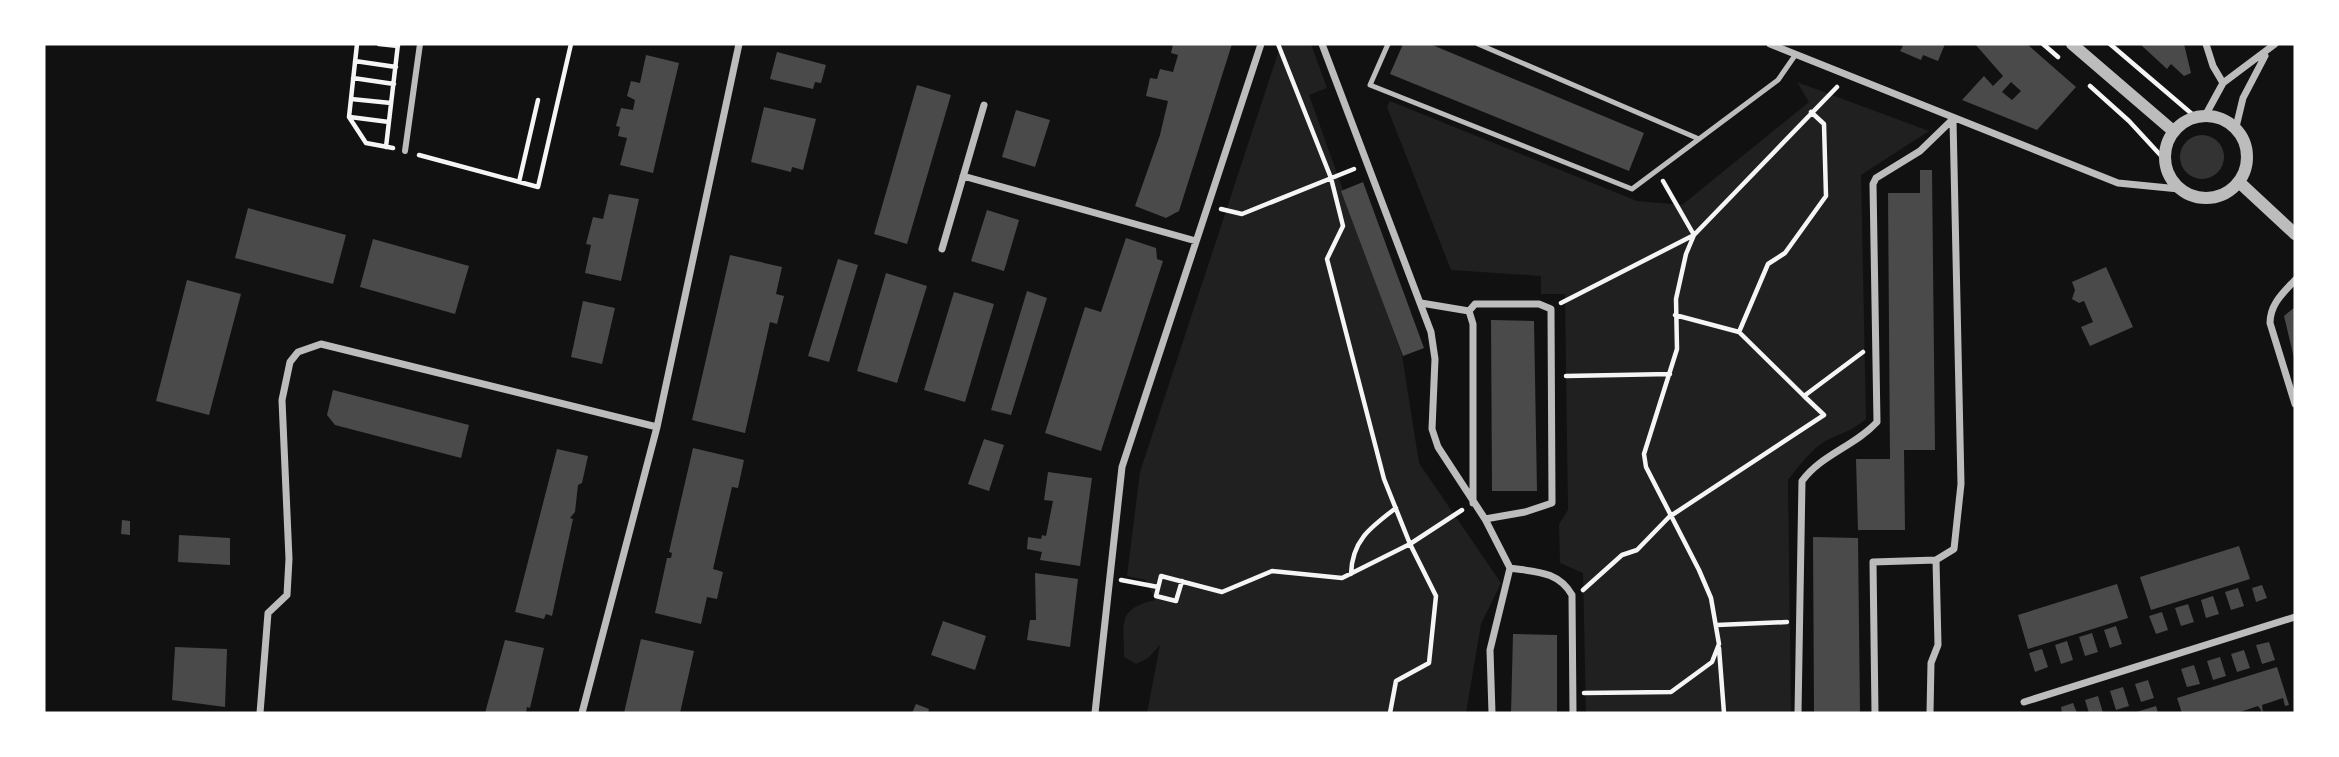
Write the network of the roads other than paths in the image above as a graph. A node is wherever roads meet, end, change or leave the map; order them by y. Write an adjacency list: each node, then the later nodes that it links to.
1 (419, 44): 20 (street)
2 (738, 44): 31 (street)
3 (1261, 44): 25 (street)
4 (1322, 44): 28 (street)
5 (1388, 44): 19 (lane)
6 (1478, 44): 19 (lane)
7 (1770, 44): 12 (street)
8 (2072, 44): 18 (street)
9 (2206, 44): 13 (street)
10 (2275, 44): 11 (street)
11 (2267, 52): 13 (street); 17 (street)
12 (1796, 54): 16 (street); 19 (lane)
13 (2223, 83): 15 (street)
14 (984, 105): 21 (street)
15 (2200, 116): 17 (street); 18 (street)
16 (1953, 119): 23 (street); 34 (street); 43 (street)
17 (2236, 127): 22 (street)
18 (2172, 130): 23 (street)
19 (1699, 139)
20 (405, 151)
21 (963, 176): 25 (street); 26 (street)
22 (2239, 182): 23 (street); 24 (street)
23 (2179, 188)
24 (2295, 234)
25 (1196, 241): 40 (street)
26 (942, 249)
27 (2295, 279): 30 (street)
28 (1421, 303): 29 (street); 32 (street)
29 (1469, 312): 32 (street); 33 (street)
30 (2295, 404)
31 (657, 427): 38 (street); 39 (street)
32 (1473, 503): 33 (street)
33 (1485, 519): 35 (street)
34 (1936, 560): 44 (street); 45 (street)
35 (1510, 568): 41 (street); 42 (street)
36 (2295, 617): 37 (street)
37 (2024, 702)
38 (260, 713)
39 (582, 713)
40 (1095, 713)
41 (1492, 713)
42 (1573, 713)
43 (1798, 713)
44 (1875, 713)
45 (1930, 713)

